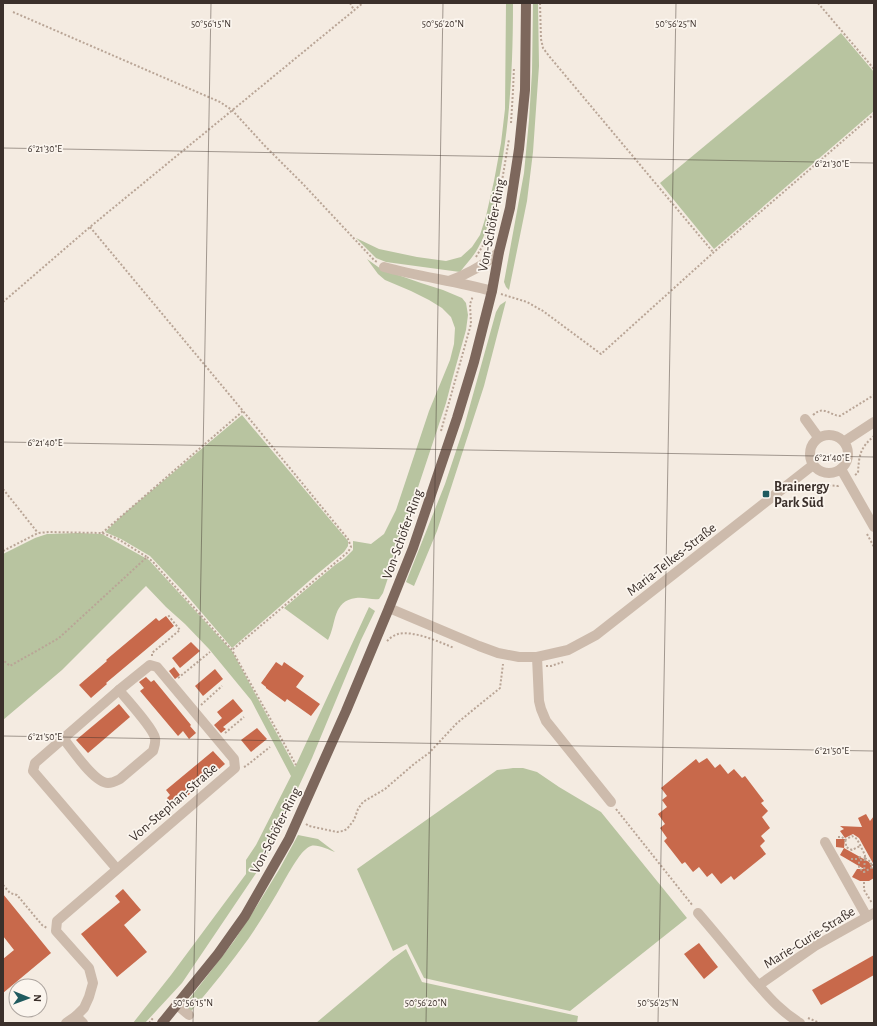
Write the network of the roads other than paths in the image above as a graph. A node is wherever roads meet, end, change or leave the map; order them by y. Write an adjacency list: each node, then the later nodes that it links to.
1 (526, 3): 2 (main road, Von-Schöfer-Ring)
2 (499, 252): 4 (street); 5 (main road, Von-Schöfer-Ring)
3 (384, 267): 4 (street)
4 (449, 281): 5 (street)
5 (492, 291): 13 (main road, Von-Schöfer-Ring)
6 (806, 419): 8 (street)
7 (874, 422): 9 (street)
8 (818, 437): 9 (street); 10 (street)
9 (845, 441): 11 (street)
10 (814, 465): 11 (street); 14 (street, Maria-Telkes-Straße)
11 (841, 469): 12 (street)
12 (874, 527)
13 (389, 608): 14 (street, Maria-Telkes-Straße); 23 (main road, Von-Schöfer-Ring)
14 (537, 662): 17 (street)
15 (119, 690): 16 (street); 16 (street); 19 (street, Von-Stephan-Straße)
16 (63, 738): 19 (street)
17 (611, 802)
18 (825, 842): 21 (street)
19 (117, 869): 25 (street, Von-Stephan-Straße)
20 (698, 913): 22 (street, Marie-Curie-Straße)
21 (870, 915): 22 (street, Marie-Curie-Straße)
22 (759, 985): 28 (street, Marie-Curie-Straße)
23 (177, 1005): 24 (street); 26 (main road, Von-Schöfer-Ring)
24 (189, 1015)
25 (79, 1019): 27 (street)
26 (158, 1020)
27 (66, 1023)
28 (800, 1023)

